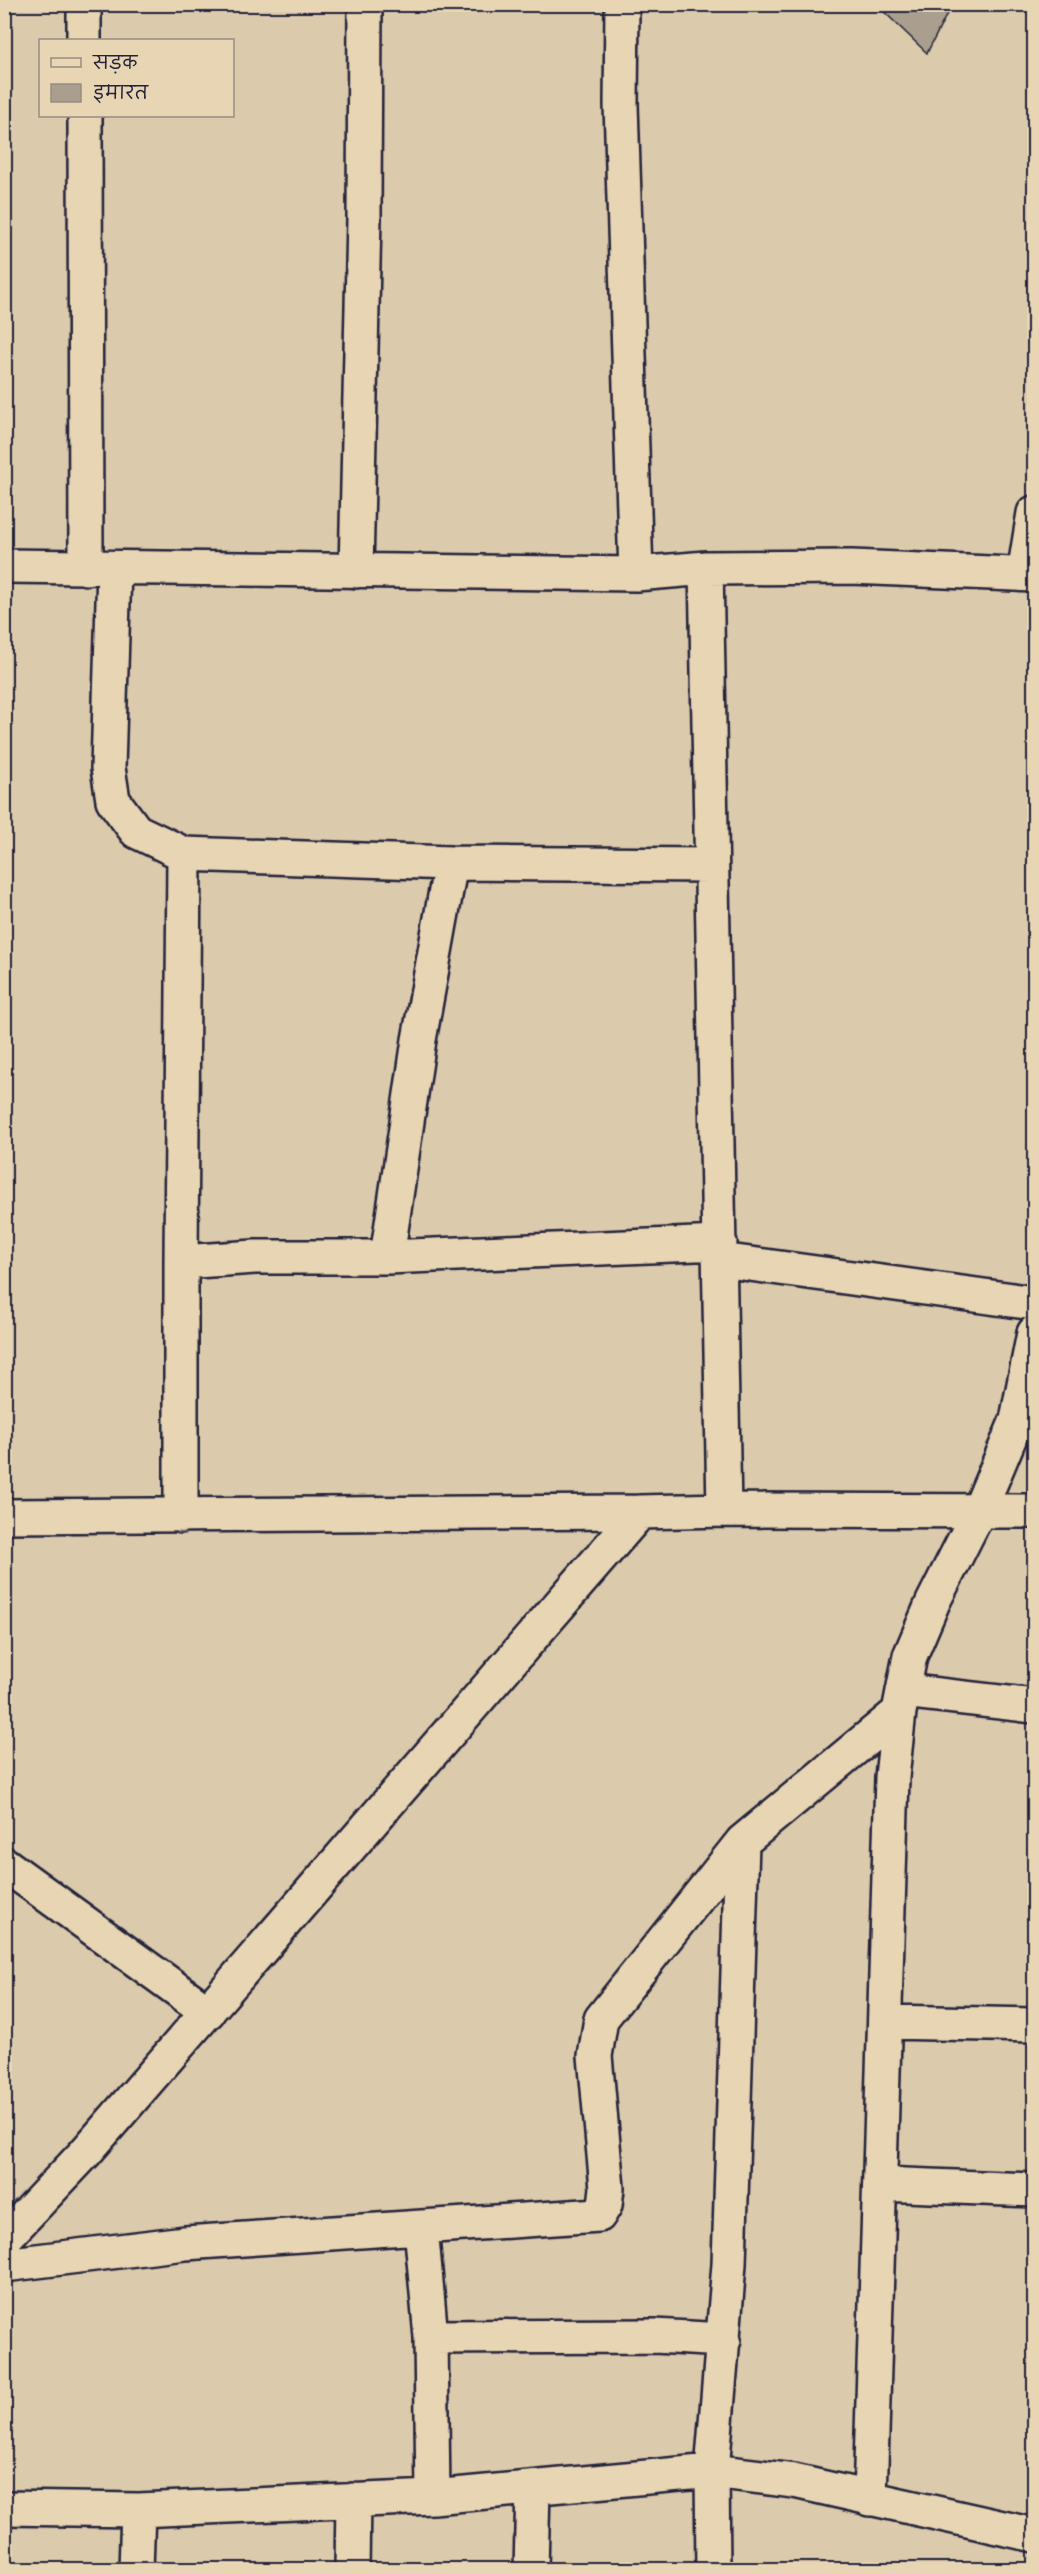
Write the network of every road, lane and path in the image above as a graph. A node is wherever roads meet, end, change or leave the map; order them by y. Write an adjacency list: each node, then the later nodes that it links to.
1 (84, 4): 4 (street)
2 (364, 4): 10 (street)
3 (622, 4): 11 (street)
4 (84, 39)
5 (85, 117): 8 (street)
6 (1035, 513): 12 (street)
7 (4, 566): 8 (street)
8 (100, 568): 10 (street); 13 (street)
9 (705, 568): 11 (street); 12 (street); 15 (street)
10 (356, 571): 11 (street)
11 (636, 574)
12 (1029, 574)
13 (184, 854): 14 (street); 18 (street)
14 (451, 863): 15 (street); 17 (street)
15 (711, 865): 16 (street)
16 (720, 1251): 17 (street); 19 (street); 21 (street)
17 (387, 1257): 18 (street)
18 (181, 1262): 26 (street)
19 (1035, 1303)
20 (1035, 1333): 22 (street)
21 (724, 1510): 22 (street); 23 (street)
22 (979, 1511): 24 (street); 27 (street)
23 (640, 1512): 26 (street); 31 (street)
24 (1035, 1512)
25 (4, 1516): 26 (street)
26 (181, 1516)
27 (901, 1702): 28 (street); 29 (street); 32 (street)
28 (1035, 1706)
29 (742, 1842): 36 (street); 40 (street)
30 (4, 1864): 31 (street)
31 (208, 2012): 37 (street)
32 (885, 2022): 33 (street); 34 (street)
33 (1035, 2025)
34 (880, 2184): 35 (street); 44 (street)
35 (1035, 2190)
36 (421, 2227): 38 (street); 39 (street)
37 (4, 2239)
38 (4, 2265)
39 (431, 2337): 40 (street); 43 (street)
40 (724, 2340): 41 (street)
41 (712, 2471): 42 (street); 44 (street); 52 (street)
42 (532, 2488): 43 (street); 51 (street)
43 (433, 2497): 45 (street)
44 (870, 2499): 48 (street)
45 (353, 2500): 47 (street); 50 (street)
46 (4, 2508): 47 (street)
47 (138, 2510): 49 (street)
48 (1035, 2535)
49 (136, 2570)
50 (352, 2570)
51 (531, 2570)
52 (714, 2570)

